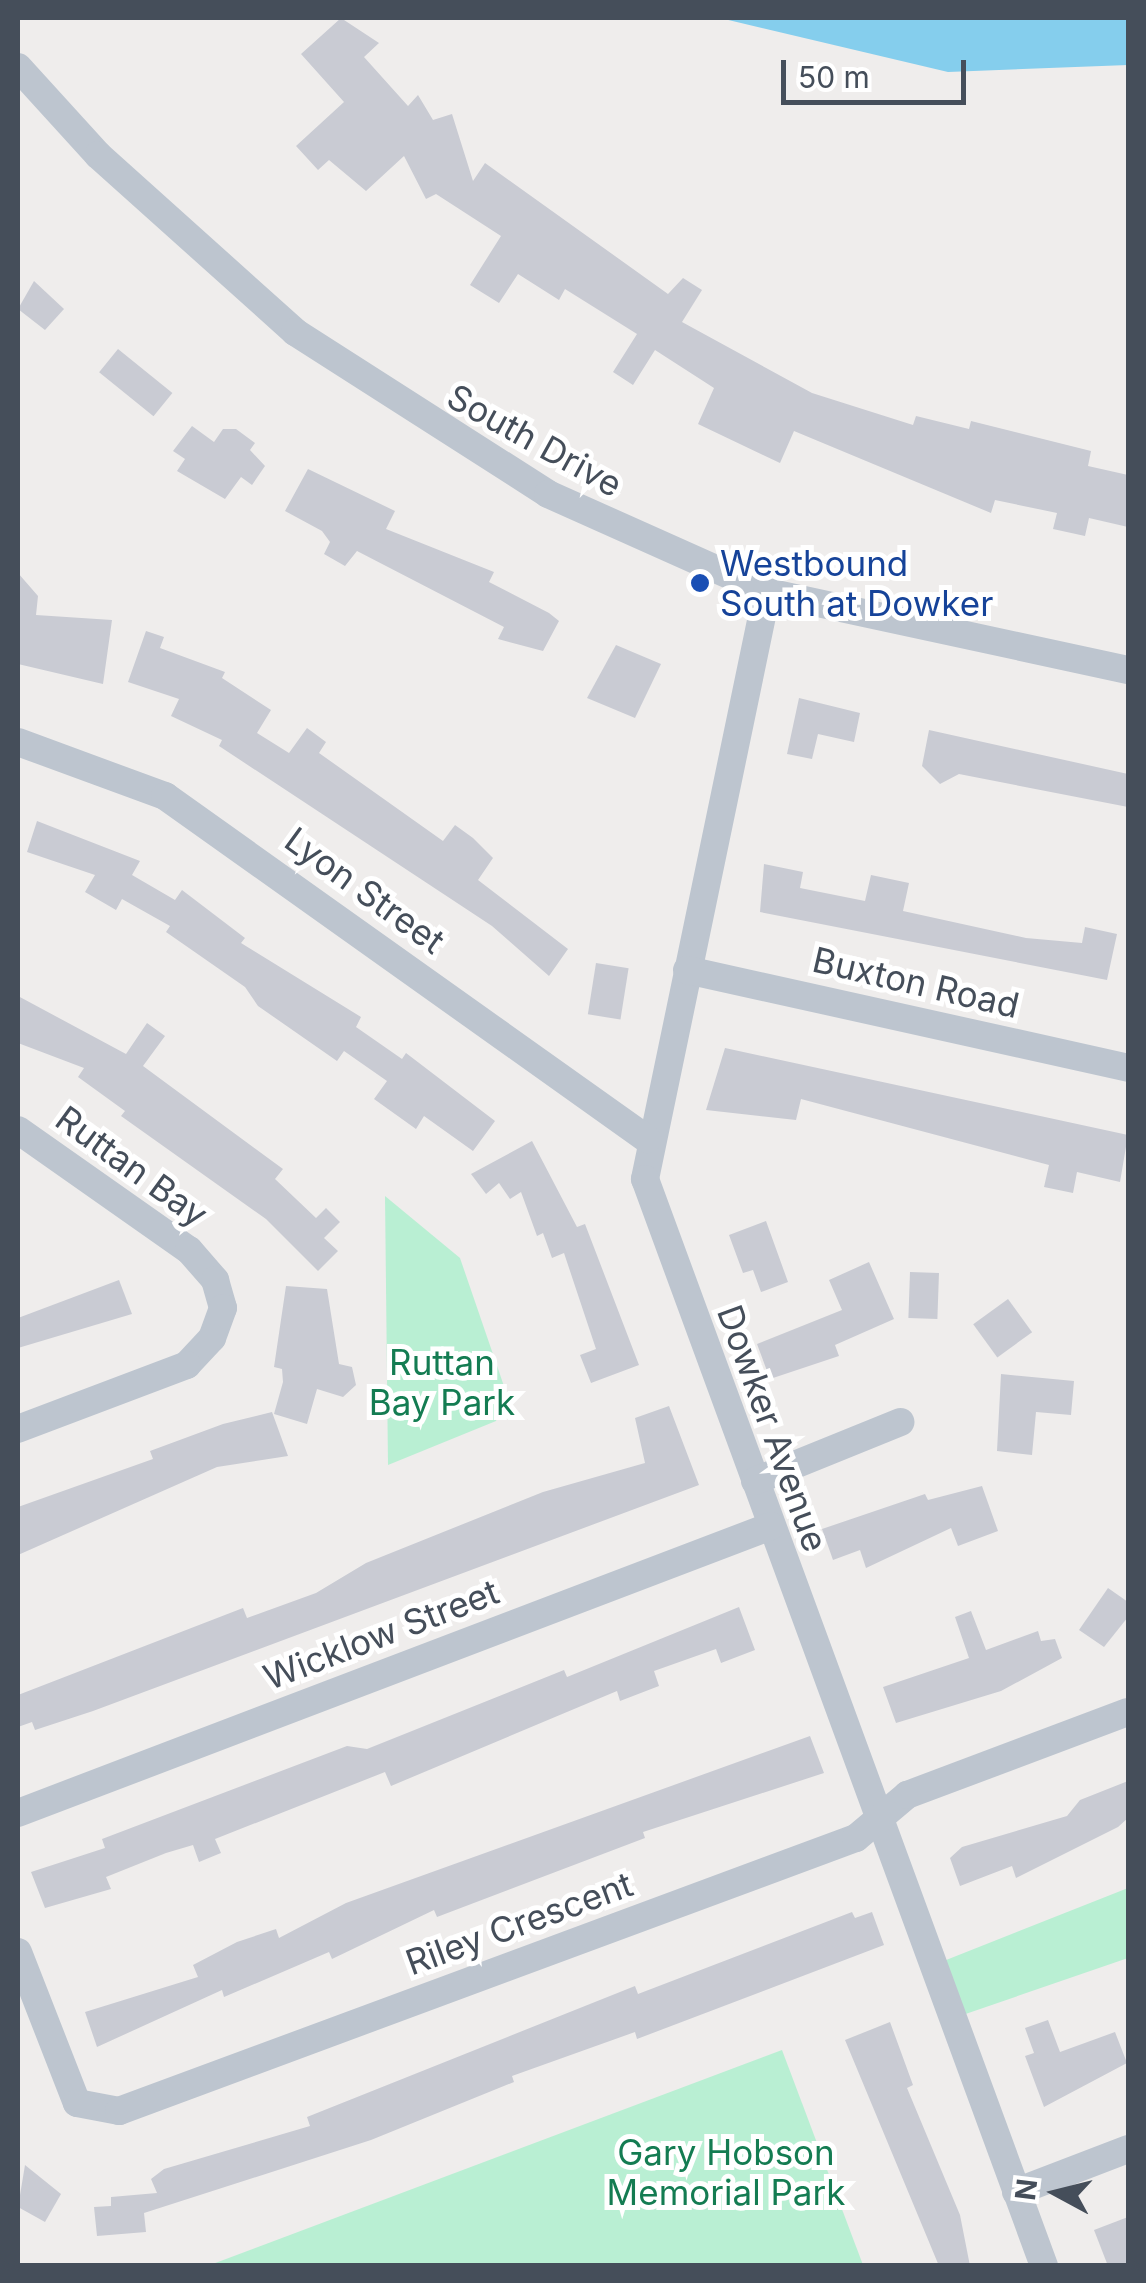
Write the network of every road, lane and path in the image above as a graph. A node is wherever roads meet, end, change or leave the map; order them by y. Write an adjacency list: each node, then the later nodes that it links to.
1 (18, 67): 2 (street, South Drive)
2 (767, 592): 3 (street, South Drive); 5 (street, Dowker Avenue)
3 (1128, 670)
4 (18, 742): 8 (street, Lyon Street)
5 (687, 970): 6 (street, Buxton Road); 8 (street, Dowker Avenue)
6 (1128, 1068)
7 (18, 1130): 10 (street, Ruttan Bay)
8 (648, 1139): 11 (street, Dowker Avenue)
9 (900, 1422): 11 (street)
10 (18, 1429)
11 (755, 1482): 12 (street, Dowker Avenue)
12 (771, 1526): 14 (street, Wicklow Street); 15 (street, Dowker Avenue)
13 (1128, 1712): 15 (street, Riley Crescent)
14 (18, 1813)
15 (876, 1819): 16 (street, Riley Crescent); 18 (street, Dowker Avenue)
16 (18, 1952)
17 (1128, 2149): 18 (street)
18 (1016, 2192): 19 (street, Dowker Avenue)
19 (1044, 2266)

